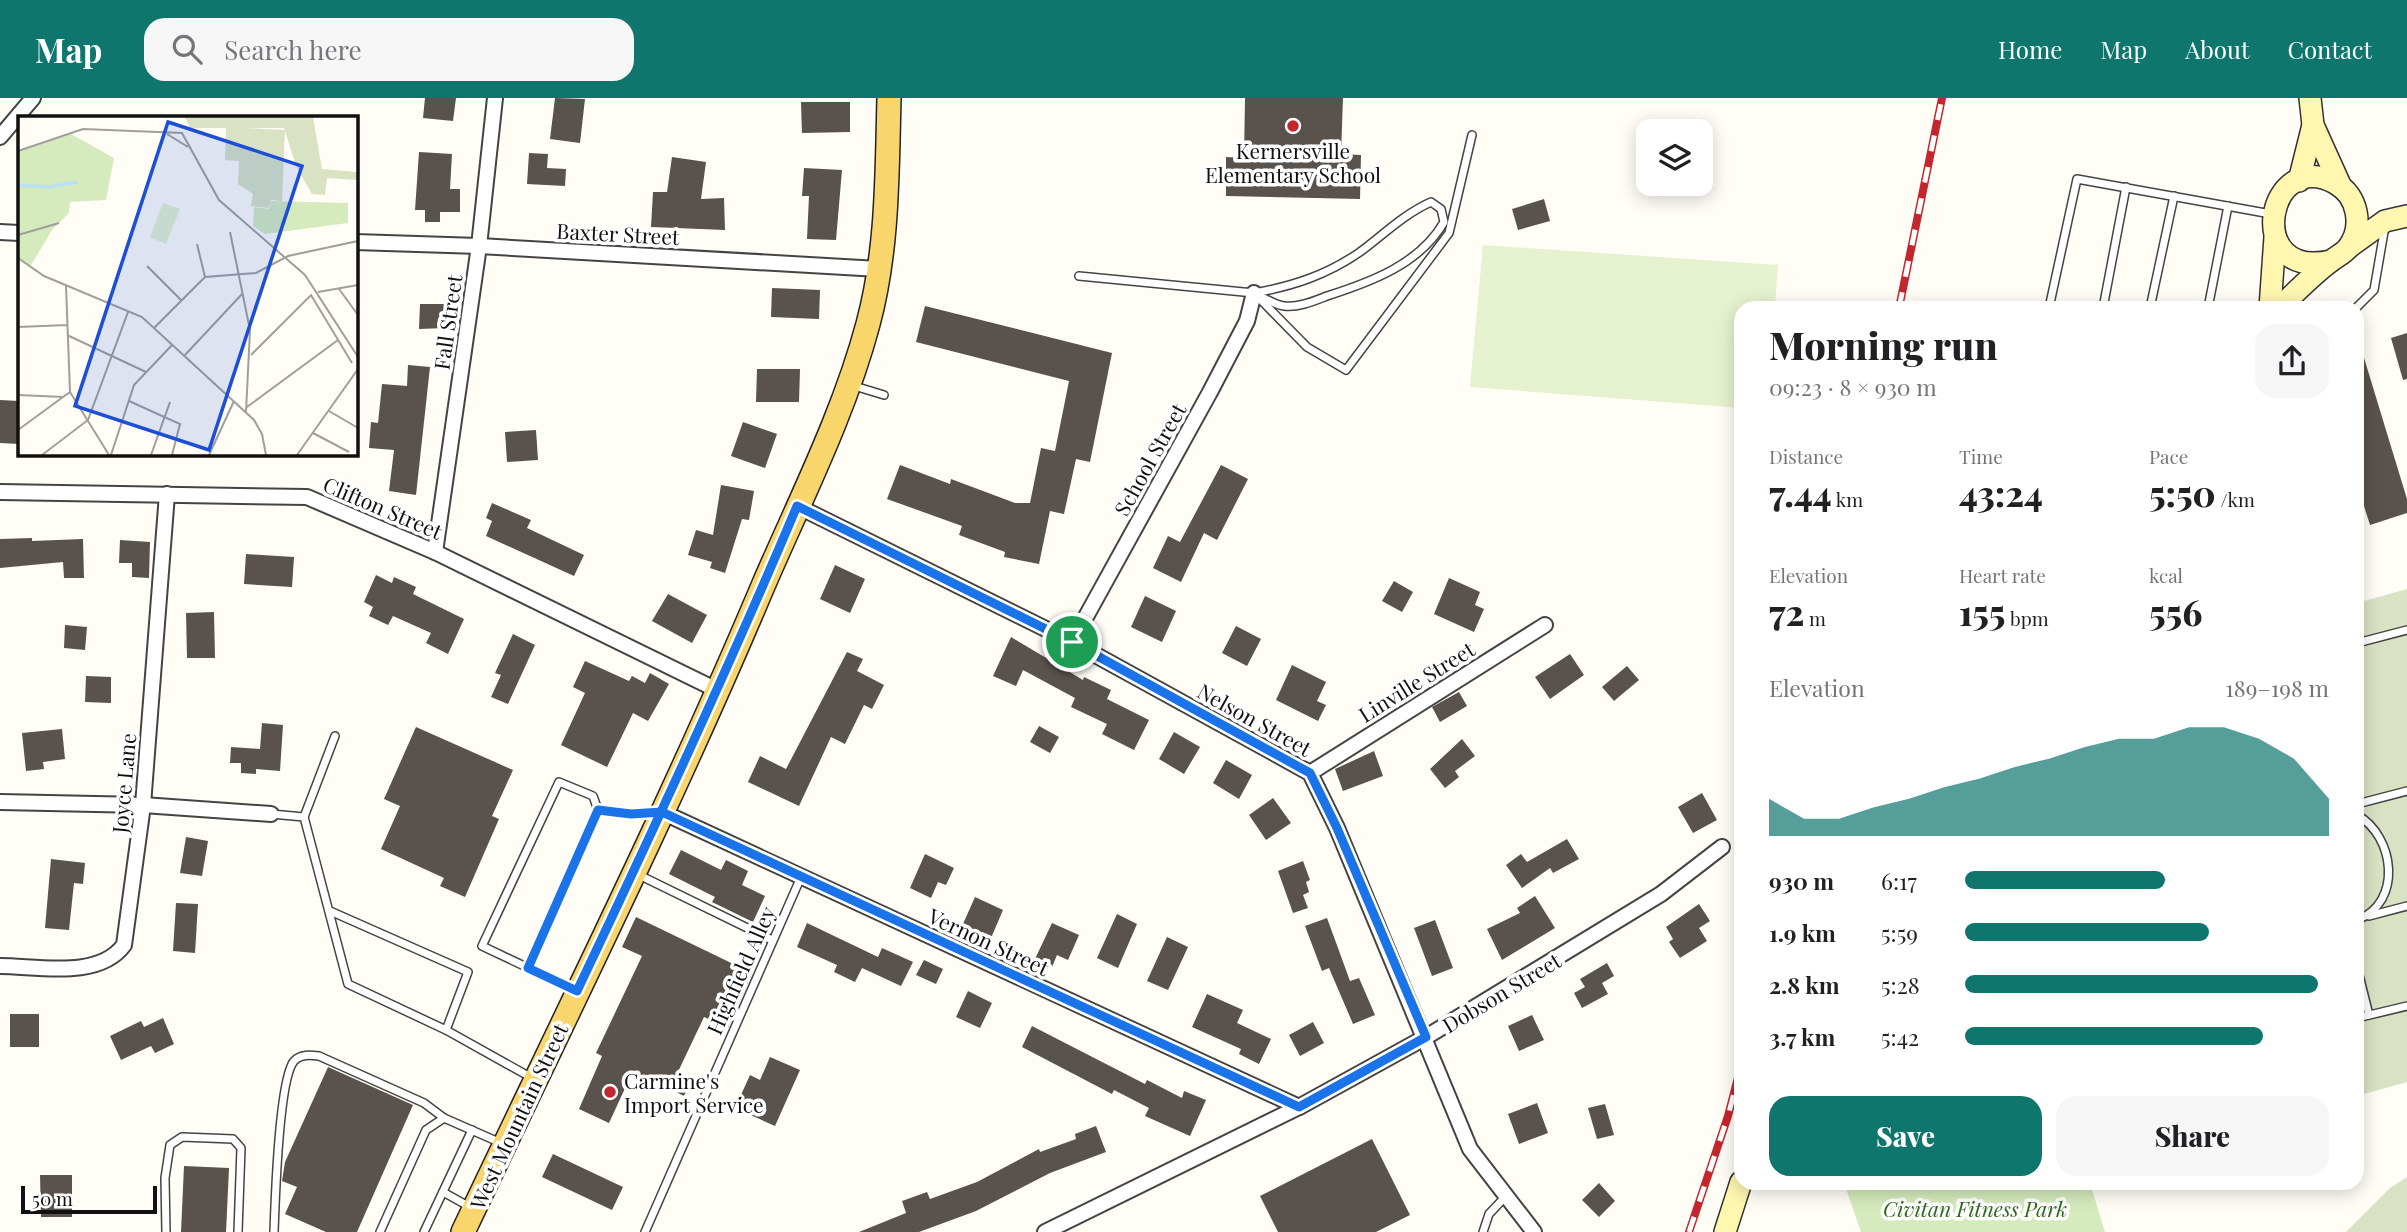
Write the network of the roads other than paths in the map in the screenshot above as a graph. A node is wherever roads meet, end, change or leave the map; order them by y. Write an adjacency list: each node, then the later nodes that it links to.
1 (33, 98): 7 (street)
2 (495, 98): 21 (street, Fall Street)
3 (890, 98): 24 (main road, West Mountain Street)
4 (2310, 98): 5 (main road)
5 (2313, 125): 8 (main road); 10 (main road)
6 (1472, 135): 26 (lane)
7 (0, 137)
8 (2299, 181): 10 (main road); 14 (main road)
9 (2126, 187): 11 (lane); 27 (lane); 28 (lane)
10 (2341, 187): 12 (main road)
11 (2174, 196): 13 (lane); 29 (lane)
12 (2355, 205): 16 (main road); 22 (main road)
13 (2228, 206): 14 (lane); 30 (lane)
14 (2272, 214): 19 (main road)
15 (2407, 216): 16 (main road)
16 (2385, 221): 22 (main road); 33 (lane)
17 (0, 232): 18 (street)
18 (18, 233)
19 (2275, 236): 23 (main road); 31 (main road)
20 (357, 242): 21 (street, Baxter Street)
21 (479, 246): 24 (street, Baxter Street); 39 (street, Fall Street)
22 (2349, 247): 23 (main road)
23 (2331, 261): 32 (main road)
24 (879, 269): 34 (main road, West Mountain Street)
25 (1079, 276): 26 (lane)
26 (1254, 293): 26 (lane); 43 (street, School Street)
27 (2051, 301)
28 (2104, 301)
29 (2152, 301)
30 (2209, 301)
31 (2270, 301)
32 (2287, 301)
33 (2363, 301)
34 (850, 385): 35 (lane); 38 (main road, West Mountain Street)
35 (884, 395)
36 (0, 492): 37 (street, Clifton Street)
37 (167, 494): 39 (street, Clifton Street); 50 (street, Joyce Lane)
38 (797, 506): 43 (street, Nelson Street); 44 (main road, West Mountain Street)
39 (435, 552): 44 (street, Clifton Street)
40 (1545, 625): 46 (street, Linville Street)
41 (2407, 630): 42 (lane)
42 (2364, 641)
43 (1072, 642): 46 (street, Nelson Street)
44 (719, 691): 52 (main road, West Mountain Street)
45 (335, 736): 54 (lane)
46 (1310, 773): 72 (street, Nelson Street)
47 (2407, 791): 49 (lane)
48 (0, 802): 50 (street)
49 (2364, 802)
50 (143, 805): 53 (street); 64 (street, Joyce Lane)
51 (598, 810): 52 (lane); 65 (lane); 65 (lane)
52 (662, 812): 57 (main road, West Mountain Street); 58 (street, Vernon Street)
53 (271, 814): 54 (lane)
54 (303, 817): 60 (lane)
55 (2364, 821): 61 (lane)
56 (1722, 847): 72 (street, Dobson Street)
57 (633, 873): 63 (lane); 66 (main road, West Mountain Street)
58 (801, 877): 63 (lane, Highfield Alley); 74 (street, Vernon Street)
59 (2407, 906): 61 (lane)
60 (330, 911): 71 (lane); 71 (lane)
61 (2368, 916): 62 (lane)
62 (2364, 917)
63 (772, 940): 88 (lane, Highfield Alley)
64 (0, 965)
65 (528, 968): 66 (lane)
66 (577, 991): 73 (main road, West Mountain Street)
67 (2364, 995): 69 (lane)
68 (2407, 1006): 69 (lane)
69 (2369, 1015): 70 (lane)
70 (2364, 1016)
71 (446, 1030): 73 (lane)
72 (1426, 1037): 74 (street, Dobson Street); 80 (street, Nelson Street)
73 (536, 1079): 77 (main road, West Mountain Street)
74 (1299, 1107): 89 (street, Dobson Street)
75 (444, 1118): 76 (lane); 84 (lane); 85 (lane)
76 (472, 1130): 77 (lane); 79 (lane)
77 (505, 1145): 81 (main road, West Mountain Street)
78 (1738, 1190): 92 (main road)
79 (443, 1192): 81 (lane); 86 (lane)
80 (1506, 1196): 90 (lane); 91 (street, Nelson Street)
81 (474, 1210): 87 (main road, West Mountain Street)
82 (166, 1232): 83 (lane)
83 (238, 1232)
84 (274, 1232)
85 (380, 1232)
86 (424, 1232)
87 (463, 1232)
88 (645, 1232)
89 (1045, 1232)
90 (1483, 1232)
91 (1534, 1232)
92 (1725, 1232)

